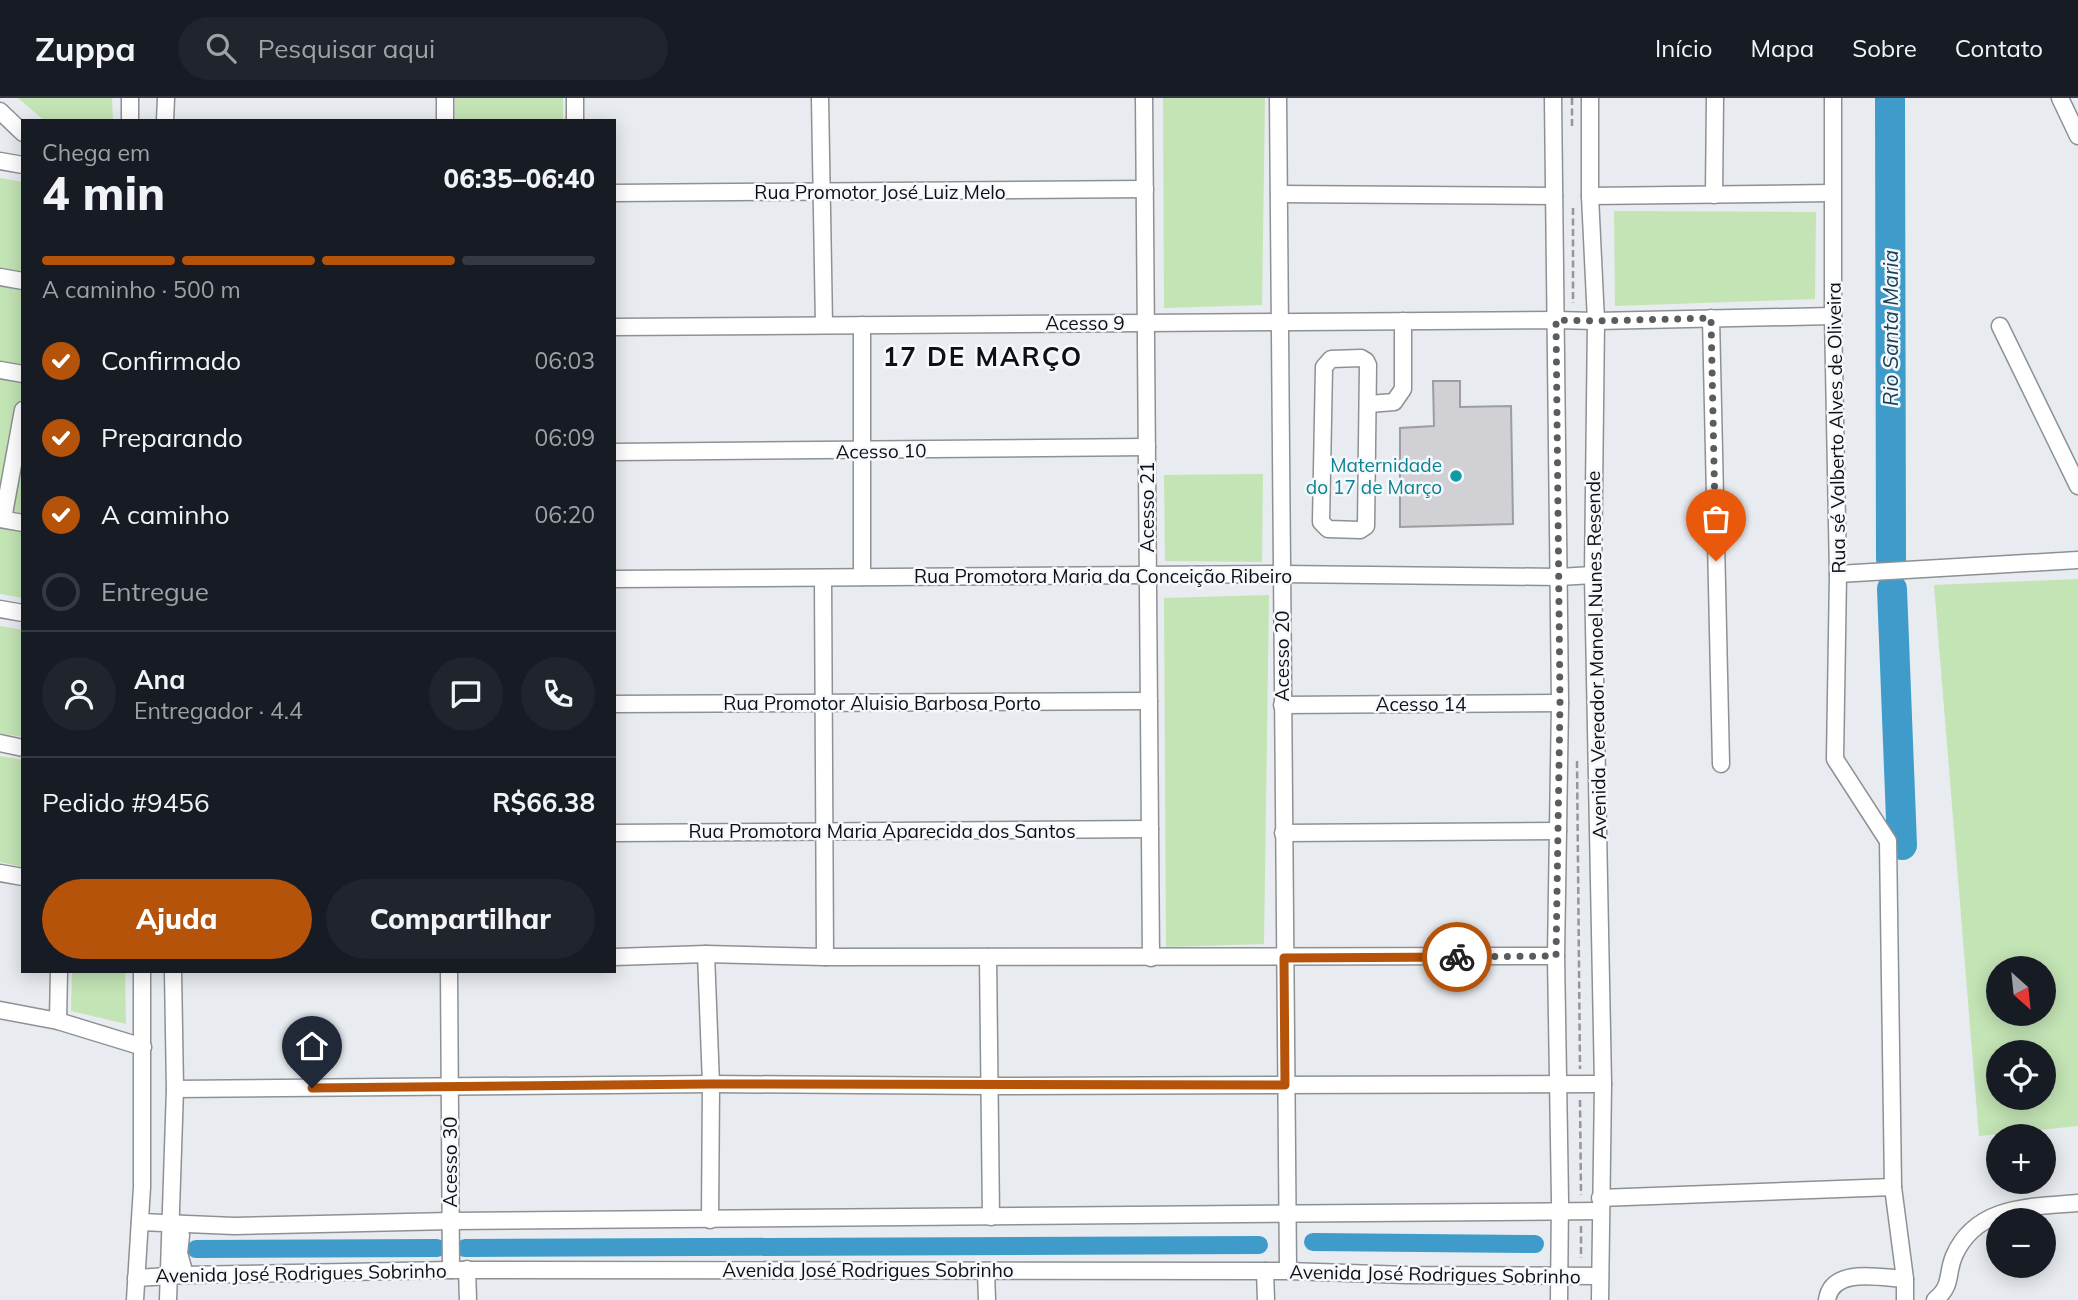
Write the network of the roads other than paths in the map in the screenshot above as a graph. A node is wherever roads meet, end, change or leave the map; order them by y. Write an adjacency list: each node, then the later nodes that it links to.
1 (130, 98): 14 (street)
2 (166, 98): 15 (street)
3 (445, 98): 16 (street)
4 (575, 98): 17 (street)
5 (820, 98): 23 (street)
6 (1144, 98): 22 (street, Acesso 21)
7 (1278, 98): 26 (street, Acesso 20)
8 (1553, 98): 28 (street)
9 (1590, 98): 29 (street, Avenida Vereador Manoel Nunes Resende)
10 (1715, 98): 27 (street)
11 (1833, 98): 25 (street, Rua sé Valberto Alves de Oliveira)
12 (2060, 98): 19 (street)
13 (0, 111): 18 (street)
14 (130, 119)
15 (165, 119)
16 (445, 119)
17 (575, 119)
18 (21, 132)
19 (2078, 136)
20 (0, 160): 21 (street)
21 (21, 164)
22 (1145, 189): 23 (street, Rua Promotor José Luiz Melo); 38 (street, Acesso 21)
23 (822, 192): 24 (street, Rua Promotor José Luiz Melo); 40 (street)
24 (616, 193)
25 (1832, 193): 27 (street); 32 (street, Rua sé Valberto Alves de Oliveira)
26 (1279, 194): 28 (street); 37 (street, Acesso 20)
27 (1714, 195): 29 (street)
28 (1554, 196): 34 (street)
29 (1590, 196): 36 (street, Avenida Vereador Manoel Nunes Resende)
30 (0, 277): 31 (street)
31 (21, 281)
32 (1833, 316): 33 (street, Acesso 9); 55 (street, Rua sé Valberto Alves de Oliveira)
33 (1711, 318): 36 (street, Acesso 9); 71 (street)
34 (1556, 320): 35 (street, Acesso 9); 36 (street, Acesso 9); 58 (street)
35 (1403, 321): 37 (street, Acesso 9); 45 (street)
36 (1597, 321): 57 (street, Avenida Vereador Manoel Nunes Resende)
37 (1280, 322): 38 (street, Acesso 9); 54 (street, Acesso 20)
38 (1146, 323): 39 (street, Acesso 9); 47 (street, Acesso 21)
39 (862, 325): 40 (street, Acesso 9); 48 (street)
40 (824, 326): 42 (street, Acesso 9)
41 (2000, 326): 50 (street)
42 (616, 327)
43 (0, 370): 44 (street)
44 (21, 374)
45 (1369, 404): 45 (street)
46 (21, 420): 51 (street)
47 (1147, 447): 48 (street, Acesso 10); 56 (street, Acesso 21)
48 (862, 451): 49 (street, Acesso 10); 60 (street)
49 (616, 453)
50 (2078, 486)
51 (1, 519): 52 (street)
52 (21, 523)
53 (2078, 560): 55 (street)
54 (1281, 574): 56 (street, Rua Promotora Maria da Conceição Ribeiro); 58 (street, Rua Promotora Maria da Conceição Ribeiro); 68 (street, Acesso 20)
55 (1838, 574): 101 (street, Rua sé Valberto Alves de Oliveira)
56 (1148, 575): 60 (street, Rua Promotora Maria da Conceição Ribeiro); 64 (street, Acesso 21)
57 (1593, 575): 58 (street, Rua Promotora Maria da Conceição Ribeiro); 95 (street, Avenida Vereador Manoel Nunes Resende)
58 (1559, 577): 66 (street)
59 (823, 578): 60 (street, Rua Promotora Maria da Conceição Ribeiro); 61 (street, Rua Promotora Maria da Conceição Ribeiro); 65 (street)
60 (862, 578)
61 (616, 579)
62 (0, 609): 63 (street)
63 (21, 613)
64 (1149, 701): 65 (street, Rua Promotor Aluisio Barbosa Porto); 72 (street, Acesso 21)
65 (824, 703): 67 (street, Rua Promotor Aluisio Barbosa Porto); 73 (street)
66 (1560, 703): 68 (street, Acesso 14); 74 (street)
67 (616, 704)
68 (1282, 705): 76 (street, Acesso 20)
69 (0, 743): 70 (street)
70 (21, 748)
71 (1721, 764)
72 (1150, 829): 73 (street, Rua Promotora Maria Aparecida dos Santos); 84 (street, Acesso 21)
73 (825, 831): 75 (street, Rua Promotora Maria Aparecida dos Santos); 82 (street)
74 (1558, 831): 76 (street); 80 (street)
75 (616, 833)
76 (1283, 833): 85 (street, Acesso 20)
77 (0, 873): 78 (street)
78 (21, 877)
79 (706, 954): 81 (street); 82 (street); 93 (street)
80 (1556, 956): 85 (street); 94 (street)
81 (616, 957)
82 (825, 957): 83 (street)
83 (988, 957): 84 (street); 97 (street)
84 (1151, 958): 85 (street)
85 (1284, 958): 96 (street, Acesso 20)
86 (59, 973): 91 (street)
87 (142, 973): 92 (street)
88 (173, 973): 99 (street)
89 (449, 973): 98 (street, Acesso 30)
90 (0, 1010): 91 (street)
91 (58, 1021): 92 (street)
92 (143, 1047): 100 (street)
93 (711, 1084): 97 (street); 98 (street); 108 (street)
94 (1558, 1084): 95 (street); 96 (street); 105 (street)
95 (1602, 1084): 104 (street, Avenida Vereador Manoel Nunes Resende)
96 (1285, 1085): 97 (street); 106 (street, Acesso 20)
97 (990, 1086): 107 (street)
98 (450, 1088): 99 (street); 109 (street, Acesso 30)
99 (175, 1089): 102 (street)
100 (142, 1187): 102 (street); 110 (street)
101 (1893, 1187): 104 (street); 120 (street)
102 (172, 1191): 111 (street)
103 (2078, 1203): 130 (street)
104 (1600, 1204): 105 (street); 118 (street, Avenida Vereador Manoel Nunes Resende)
105 (1560, 1211): 106 (street); 117 (street)
106 (1286, 1215): 107 (street); 115 (street, Acesso 20)
107 (991, 1217): 108 (street)
108 (710, 1220): 109 (street)
109 (451, 1221): 111 (street); 112 (street, Acesso 30)
110 (140, 1222): 111 (street); 119 (street)
111 (179, 1223): 116 (street)
112 (459, 1269): 113 (street, Avenida José Rodrigues Sobrinho); 116 (street, Avenida José Rodrigues Sobrinho); 123 (street, Acesso 30)
113 (986, 1270): 114 (street, Avenida José Rodrigues Sobrinho); 124 (street)
114 (1265, 1271): 115 (street, Avenida José Rodrigues Sobrinho); 125 (street)
115 (1289, 1271): 117 (street, Avenida José Rodrigues Sobrinho)
116 (176, 1275): 119 (street, Avenida José Rodrigues Sobrinho); 122 (street)
117 (1558, 1276): 118 (street, Avenida José Rodrigues Sobrinho); 126 (street)
118 (1600, 1276): 127 (street, Avenida Vereador Manoel Nunes Resende)
119 (136, 1278): 121 (street)
120 (1905, 1279): 128 (street); 129 (street)
121 (135, 1300)
122 (168, 1300)
123 (468, 1300)
124 (987, 1300)
125 (1266, 1300)
126 (1559, 1300)
127 (1600, 1300)
128 (1827, 1300)
129 (1905, 1300)
130 (1935, 1300)

